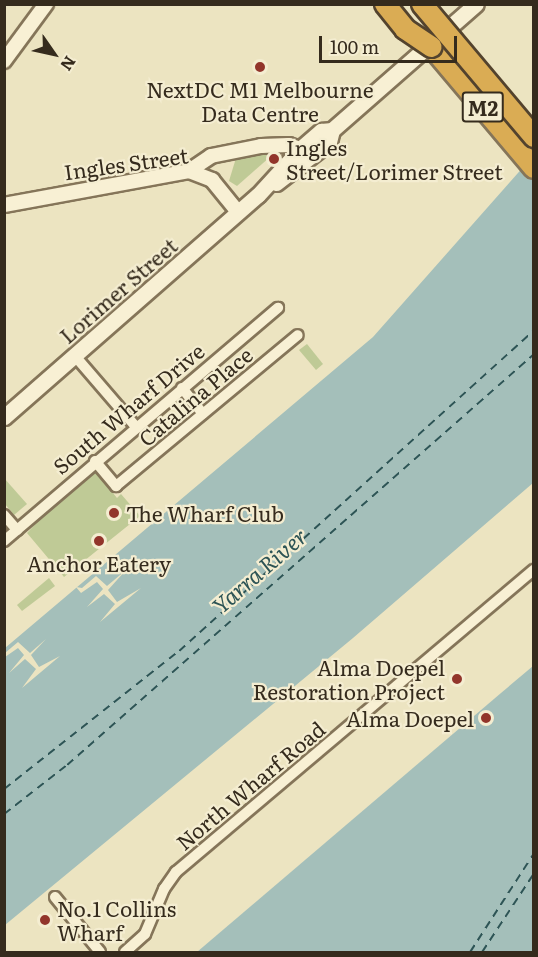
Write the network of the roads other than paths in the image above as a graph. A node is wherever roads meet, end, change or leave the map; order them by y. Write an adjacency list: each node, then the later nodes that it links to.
1 (46, 4): 7 (street)
2 (385, 4): 6 (highway, M2, bridge)
3 (397, 4): 6 (highway, M2, bridge)
4 (422, 4): 9 (highway, M2, bridge)
5 (476, 4): 8 (main road, Lorimer Street)
6 (432, 47): 11 (highway, M2)
7 (4, 61)
8 (332, 130): 10 (main road, Lorimer Street); 13 (main road, Lorimer Street)
9 (534, 137)
10 (300, 149): 12 (street); 13 (main road, Lorimer Street)
11 (534, 168)
12 (189, 171): 14 (street, Ingles Street); 15 (street, Ingles Street)
13 (258, 195): 15 (main road, Lorimer Street)
14 (4, 205)
15 (238, 212): 18 (main road, Lorimer Street)
16 (278, 308): 19 (street, South Wharf Drive)
17 (298, 335): 20 (street, Catalina Place)
18 (75, 356): 21 (main road, Lorimer Street); 22 (street)
19 (182, 388): 20 (street); 22 (street, South Wharf Drive)
20 (203, 414): 23 (street, Catalina Place)
21 (4, 417)
22 (136, 427): 23 (street, South Wharf Drive)
23 (95, 461): 25 (street, South Wharf Drive)
24 (4, 515): 25 (street)
25 (17, 530): 26 (street, South Wharf Drive)
26 (4, 541)
27 (534, 570): 30 (street, North Wharf Road)
28 (55, 897): 29 (street)
29 (100, 952)
30 (124, 952)

